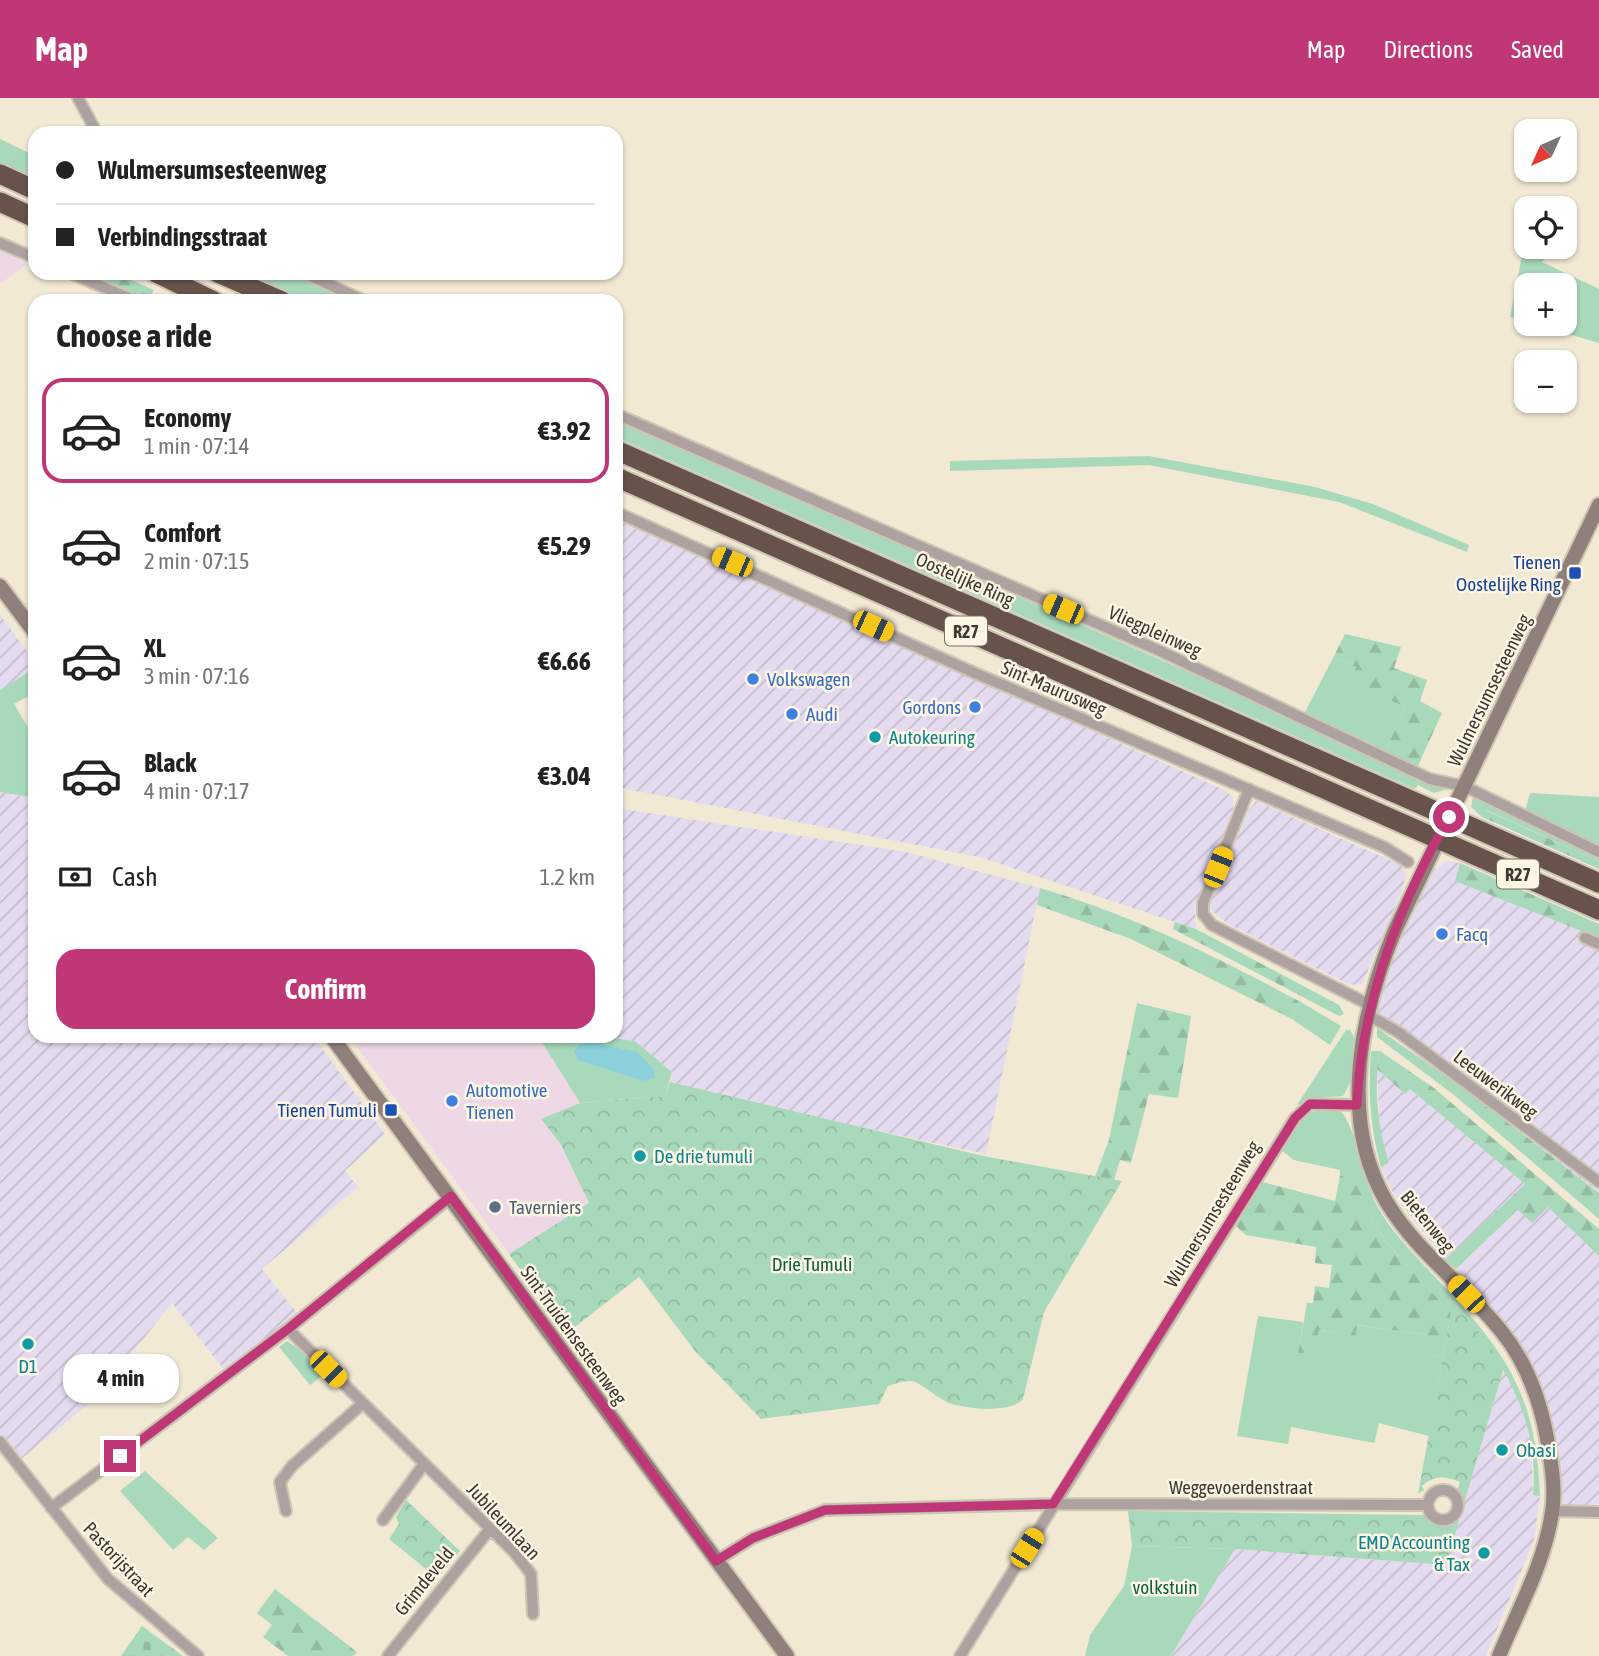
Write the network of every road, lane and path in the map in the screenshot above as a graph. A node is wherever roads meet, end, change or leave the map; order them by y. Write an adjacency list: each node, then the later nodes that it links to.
1 (78, 98): 2 (street)
2 (93, 126)
3 (0, 174): 4 (highway)
4 (28, 187)
5 (0, 202): 6 (highway)
6 (28, 215)
7 (0, 243): 8 (street)
8 (28, 255)
9 (86, 280): 13 (street)
10 (170, 280): 14 (highway)
11 (234, 280): 15 (highway)
12 (319, 280): 16 (street)
13 (120, 294)
14 (200, 294)
15 (266, 294)
16 (350, 294)
17 (623, 417): 24 (street, Vliegpleinweg)
18 (623, 453): 26 (highway, Oostelijke Ring / R27)
19 (623, 480): 27 (highway, R27)
20 (1599, 505): 24 (street, Wulmersumsesteenweg)
21 (623, 515): 25 (street, Sint-Maurusweg)
22 (0, 586): 23 (street)
23 (28, 624)
24 (1464, 786): 26 (street, Wulmersumsesteenweg); 28 (street, Vliegpleinweg)
25 (1249, 789): 29 (street, Sint-Maurusweg); 34 (street)
26 (1449, 817): 27 (street, Wulmersumsesteenweg); 30 (highway, R27)
27 (1437, 839): 31 (highway, R27); 34 (street, Wulmersumsesteenweg)
28 (1599, 852)
29 (1408, 862)
30 (1599, 883)
31 (1599, 909)
32 (1585, 938): 33 (street)
33 (1599, 943)
34 (1371, 1011): 36 (street, Wulmersumsesteenweg); 37 (street, Leeuwerikweg)
35 (336, 1043): 38 (street, Sint-Truidensesteenweg)
36 (1357, 1105): 43 (street, Wulmersumsesteenweg); 47 (street, Bietenweg)
37 (1599, 1182)
38 (451, 1196): 39 (street); 51 (street, Sint-Truidensesteenweg)
39 (288, 1329): 40 (street, Jubileumlaan); 45 (street)
40 (362, 1404): 42 (street, Jubileumlaan); 46 (street)
41 (0, 1442): 45 (street, Pastorijstraat)
42 (424, 1464): 49 (street); 50 (street, Jubileumlaan)
43 (1053, 1504): 44 (street, Weggevoerdenstraat); 51 (street, Weggevoerdenstraat); 56 (street, Wulmersumsesteenweg)
44 (1428, 1505)
45 (51, 1508): 53 (street, Pastorijstraat)
46 (286, 1511)
47 (1553, 1511): 48 (street); 57 (street, Bietenweg)
48 (1599, 1512)
49 (383, 1520)
50 (490, 1529): 52 (street, Jubileumlaan); 54 (street, Grimdeveld)
51 (716, 1561): 55 (street, Sint-Truidensesteenweg)
52 (533, 1614)
53 (198, 1656)
54 (388, 1656)
55 (787, 1656)
56 (960, 1656)
57 (1499, 1656)

